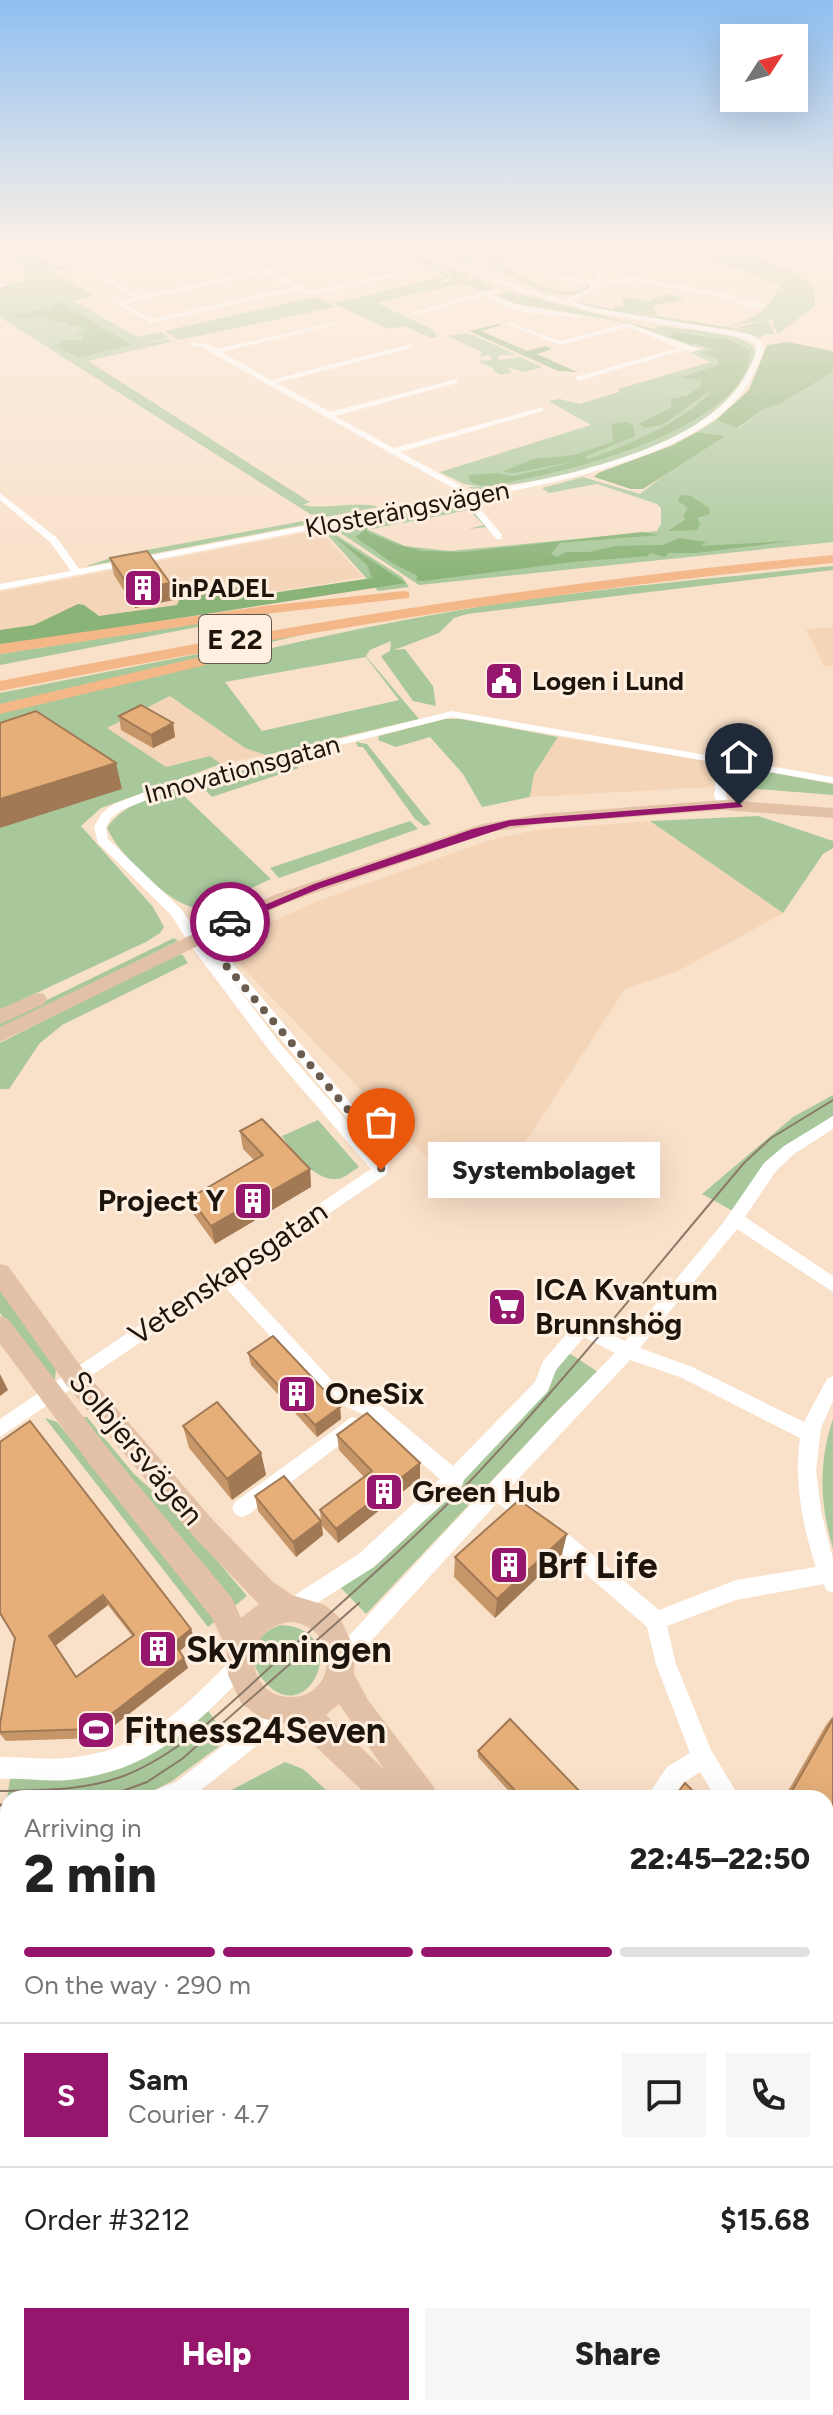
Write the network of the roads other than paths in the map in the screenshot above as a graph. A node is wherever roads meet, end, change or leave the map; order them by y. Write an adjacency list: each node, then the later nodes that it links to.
1 (228, 359): 7 (street)
2 (360, 359): 7 (street)
3 (648, 359): 5 (street)
4 (757, 359): 12 (street, Klosterängsvägen)
5 (578, 379)
6 (454, 381): 9 (street)
7 (271, 382): 9 (street)
8 (540, 409): 10 (street)
9 (329, 415): 10 (street)
10 (394, 451): 12 (street)
11 (0, 496): 16 (street)
12 (468, 497): 13 (street); 16 (street, Klosterängsvägen)
13 (499, 537)
14 (833, 547): 18 (highway, E 22)
15 (833, 559): 19 (highway, E 22)
16 (76, 572): 17 (street, Klosterängsvägen)
17 (0, 587)
18 (430, 593): 20 (highway); 21 (highway, E 22)
19 (471, 600): 22 (highway, E 22); 23 (highway)
20 (0, 649)
21 (0, 671)
22 (0, 686)
23 (0, 709)
24 (724, 760): 25 (street); 26 (street); 29 (street, Innovationsgatan)
25 (833, 780)
26 (722, 801): 27 (main road); 28 (main road); 29 (main road)
27 (833, 804)
28 (833, 813)
29 (193, 934): 30 (main road); 31 (main road); 33 (street, Innovationsgatan)
30 (0, 1017)
31 (0, 1035)
32 (833, 1122): 34 (street)
33 (381, 1170): 36 (street, Vetenskapsgatan)
34 (735, 1219): 37 (street); 39 (street)
35 (0, 1273): 40 (main road, Solbjersvägen)
36 (225, 1276): 40 (street, Vetenskapsgatan); 43 (street)
37 (833, 1285)
38 (0, 1326): 42 (main road, Solbjersvägen)
39 (627, 1351): 45 (street); 46 (street); 47 (street)
40 (76, 1379): 42 (street, Vetenskapsgatan); 50 (main road, Solbjersvägen)
41 (833, 1384): 45 (street)
42 (53, 1396): 44 (street, Vetenskapsgatan); 52 (main road, Solbjersvägen)
43 (373, 1410): 46 (street); 48 (street)
44 (0, 1429)
45 (810, 1434): 49 (street)
46 (455, 1480): 50 (street)
47 (496, 1491): 51 (street); 53 (street)
48 (242, 1508)
49 (831, 1579): 51 (street)
50 (290, 1608): 52 (main road); 53 (main road, Solbjersvägen)
51 (656, 1621): 55 (street)
52 (240, 1658): 54 (main road, Solbjersvägen); 56 (street)
53 (341, 1666): 54 (main road); 59 (main road, Solbjersvägen)
54 (292, 1711): 57 (street); 58 (main road, Solbjersvägen)
55 (703, 1757): 60 (street); 61 (street)
56 (0, 1768)
57 (183, 1790)
58 (383, 1790)
59 (417, 1790)
60 (663, 1790)
61 (724, 1790)

